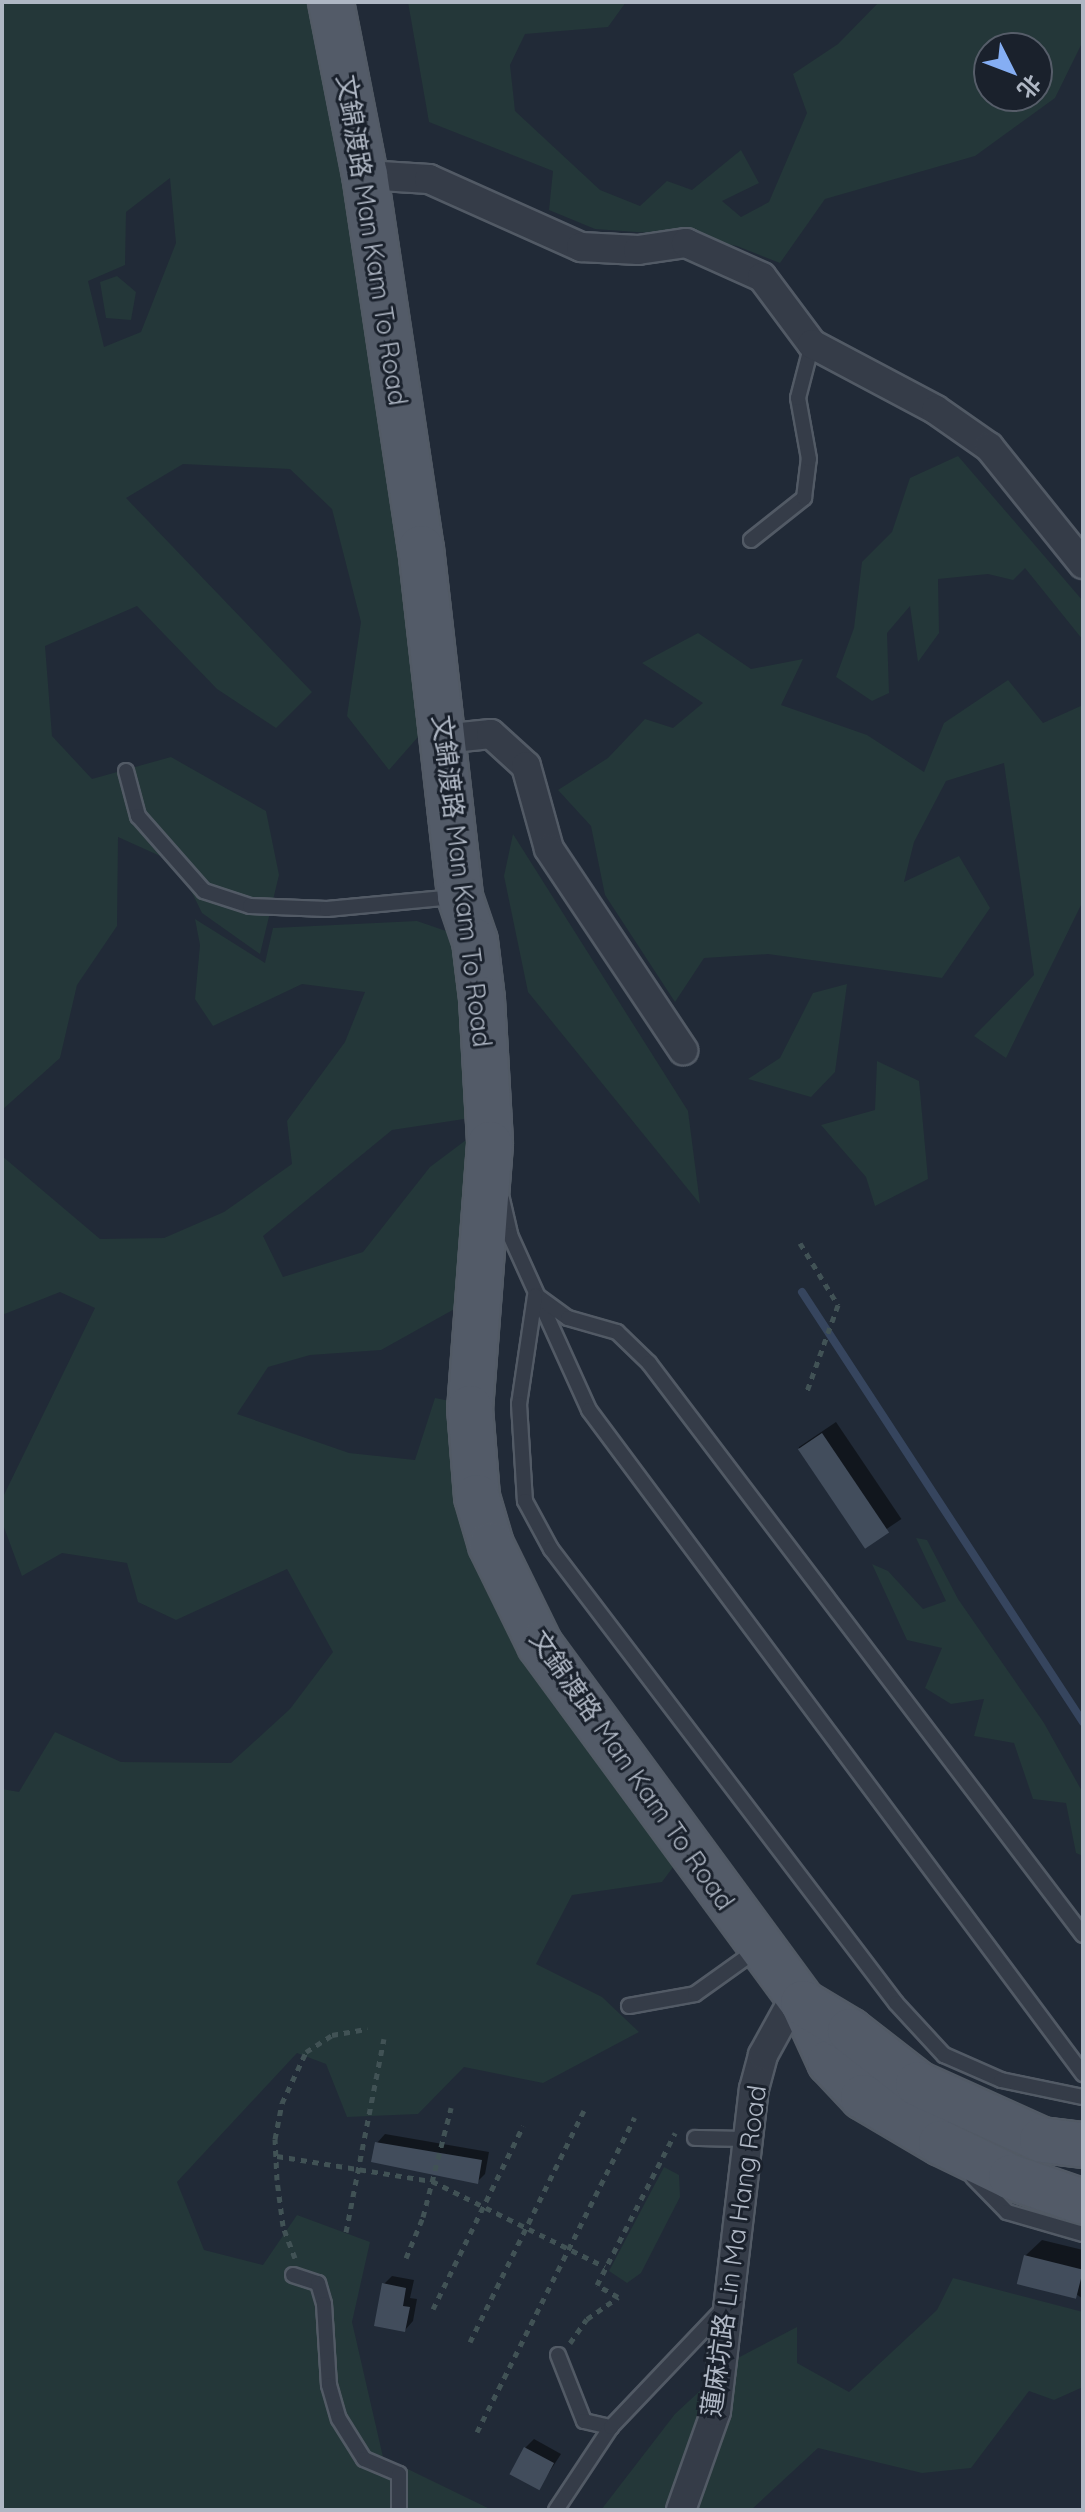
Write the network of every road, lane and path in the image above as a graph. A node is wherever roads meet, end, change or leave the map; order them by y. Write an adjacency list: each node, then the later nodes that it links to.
1 (331, 2): 2 (main road, 文錦渡路 Man Kam To Road)
2 (365, 175): 3 (street); 6 (main road, 文錦渡路 Man Kam To Road)
3 (812, 344): 4 (lane); 5 (street)
4 (751, 540)
5 (1083, 564)
6 (442, 739): 8 (main road, 文錦渡路 Man Kam To Road); 9 (street)
7 (126, 771): 8 (lane)
8 (460, 897): 10 (main road, 文錦渡路 Man Kam To Road)
9 (683, 1050)
10 (490, 1144): 12 (lane); 15 (main road, 文錦渡路 Man Kam To Road)
11 (800, 1243): 13 (path)
12 (535, 1295): 14 (lane); 20 (lane); 21 (lane)
13 (806, 1394)
14 (1083, 1935)
15 (758, 1949): 16 (main road, 文錦渡路 Man Kam To Road); 17 (lane)
16 (799, 1999): 28 (street, 蓮麻坑路 Lin Ma Hang Road); 29 (main road, 文錦渡路 Man Kam To Road); 30 (main road, 文錦渡路 Man Kam To Road)
17 (629, 2006)
18 (367, 2029): 31 (path)
19 (384, 2039): 32 (path)
20 (1083, 2074)
21 (1083, 2097)
22 (451, 2108): 33 (path)
23 (584, 2110): 36 (path)
24 (635, 2117): 39 (path)
25 (523, 2126): 35 (path)
26 (677, 2129): 41 (path)
27 (695, 2138): 28 (lane)
28 (747, 2139): 43 (street, 蓮麻坑路 Lin Ma Hang Road)
29 (941, 2143): 34 (main road, 文錦渡路 Man Kam To Road); 38 (lane, 文錦渡路 Man Kam To Road)
30 (1083, 2145)
31 (277, 2156): 32 (path); 42 (path)
32 (359, 2168): 33 (path); 37 (path)
33 (432, 2181): 35 (path); 40 (path)
34 (1083, 2202)
35 (484, 2207): 36 (path); 44 (path)
36 (525, 2227): 39 (path); 45 (path)
37 (346, 2232)
38 (1083, 2234)
39 (568, 2248): 41 (path); 48 (path)
40 (406, 2258)
41 (605, 2267): 46 (path)
42 (297, 2276): 49 (lane)
43 (730, 2302): 47 (lane); 51 (street, 蓮麻坑路 Lin Ma Hang Road)
44 (433, 2309)
45 (470, 2342)
46 (558, 2355): 47 (lane)
47 (611, 2427): 50 (lane)
48 (477, 2432)
49 (399, 2510)
50 (556, 2510)
51 (681, 2510)

